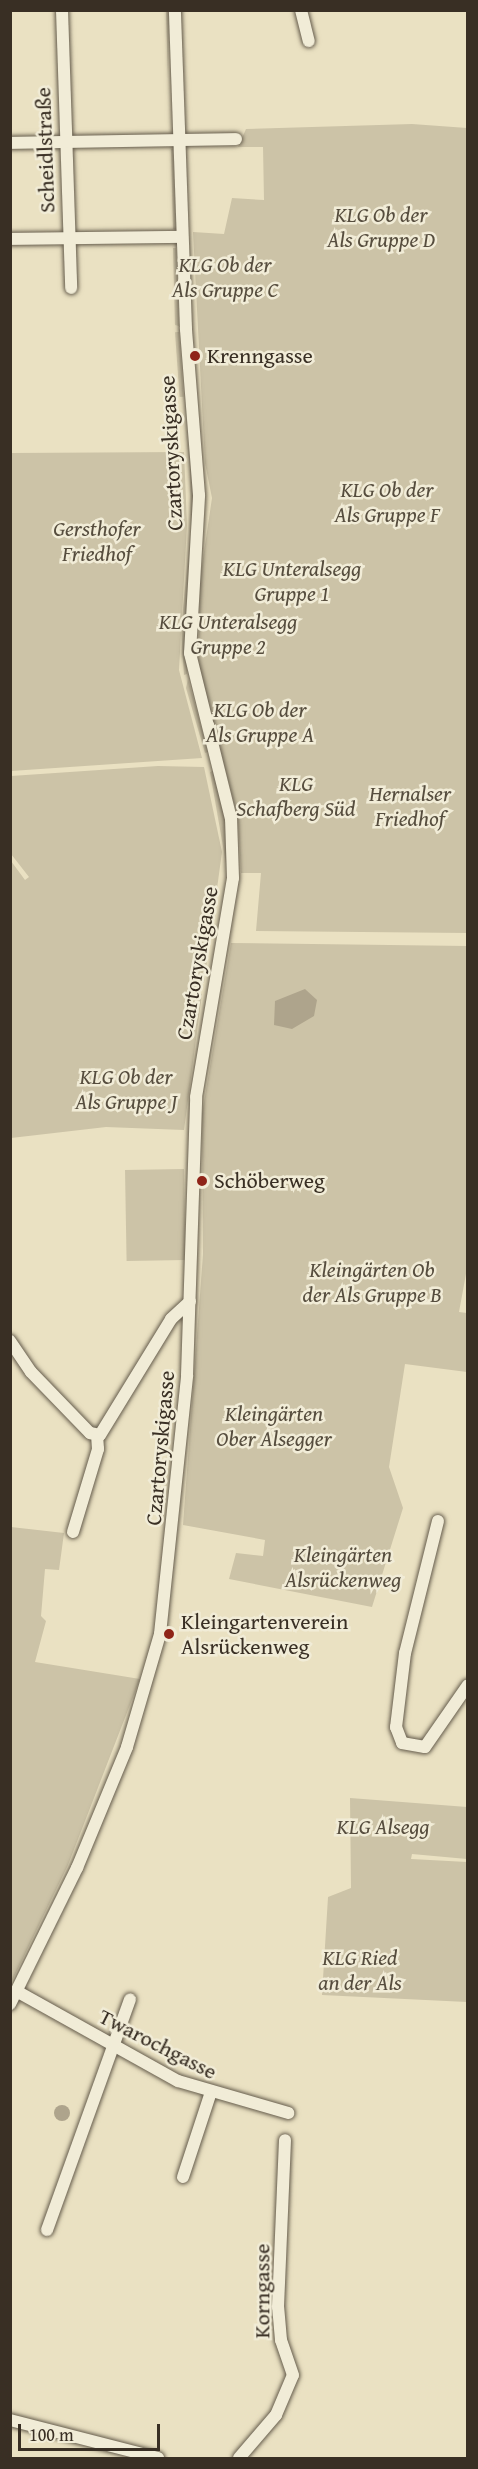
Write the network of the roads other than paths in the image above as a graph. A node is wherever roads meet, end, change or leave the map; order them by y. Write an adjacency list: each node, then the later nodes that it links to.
1 (62, 10): 7 (street, Scheidlstraße)
2 (175, 10): 6 (street, Czartoryskigasse)
3 (301, 10): 4 (street)
4 (309, 41)
5 (236, 139): 6 (street)
6 (179, 140): 7 (street); 9 (street, Czartoryskigasse)
7 (66, 141): 8 (street); 10 (street, Scheidlstraße)
8 (10, 143)
9 (182, 237): 10 (street); 13 (street, Czartoryskigasse)
10 (69, 238): 11 (street); 12 (street, Scheidlstraße)
11 (10, 239)
12 (71, 288)
13 (190, 1301): 15 (street); 19 (street, Czartoryskigasse)
14 (10, 1341): 15 (street)
15 (97, 1435): 17 (street)
16 (438, 1521): 18 (street)
17 (73, 1532)
18 (468, 1685)
19 (18, 1992): 21 (street, Czartoryskigasse); 22 (street, Twarochgasse)
20 (130, 2000): 22 (street)
21 (10, 2004)
22 (110, 2046): 23 (street, Twarochgasse); 27 (street)
23 (210, 2095): 24 (street, Twarochgasse); 26 (street)
24 (288, 2113)
25 (285, 2140): 30 (street, Korngasse)
26 (183, 2177)
27 (47, 2230)
28 (10, 2420): 29 (street)
29 (158, 2458)
30 (239, 2458)

